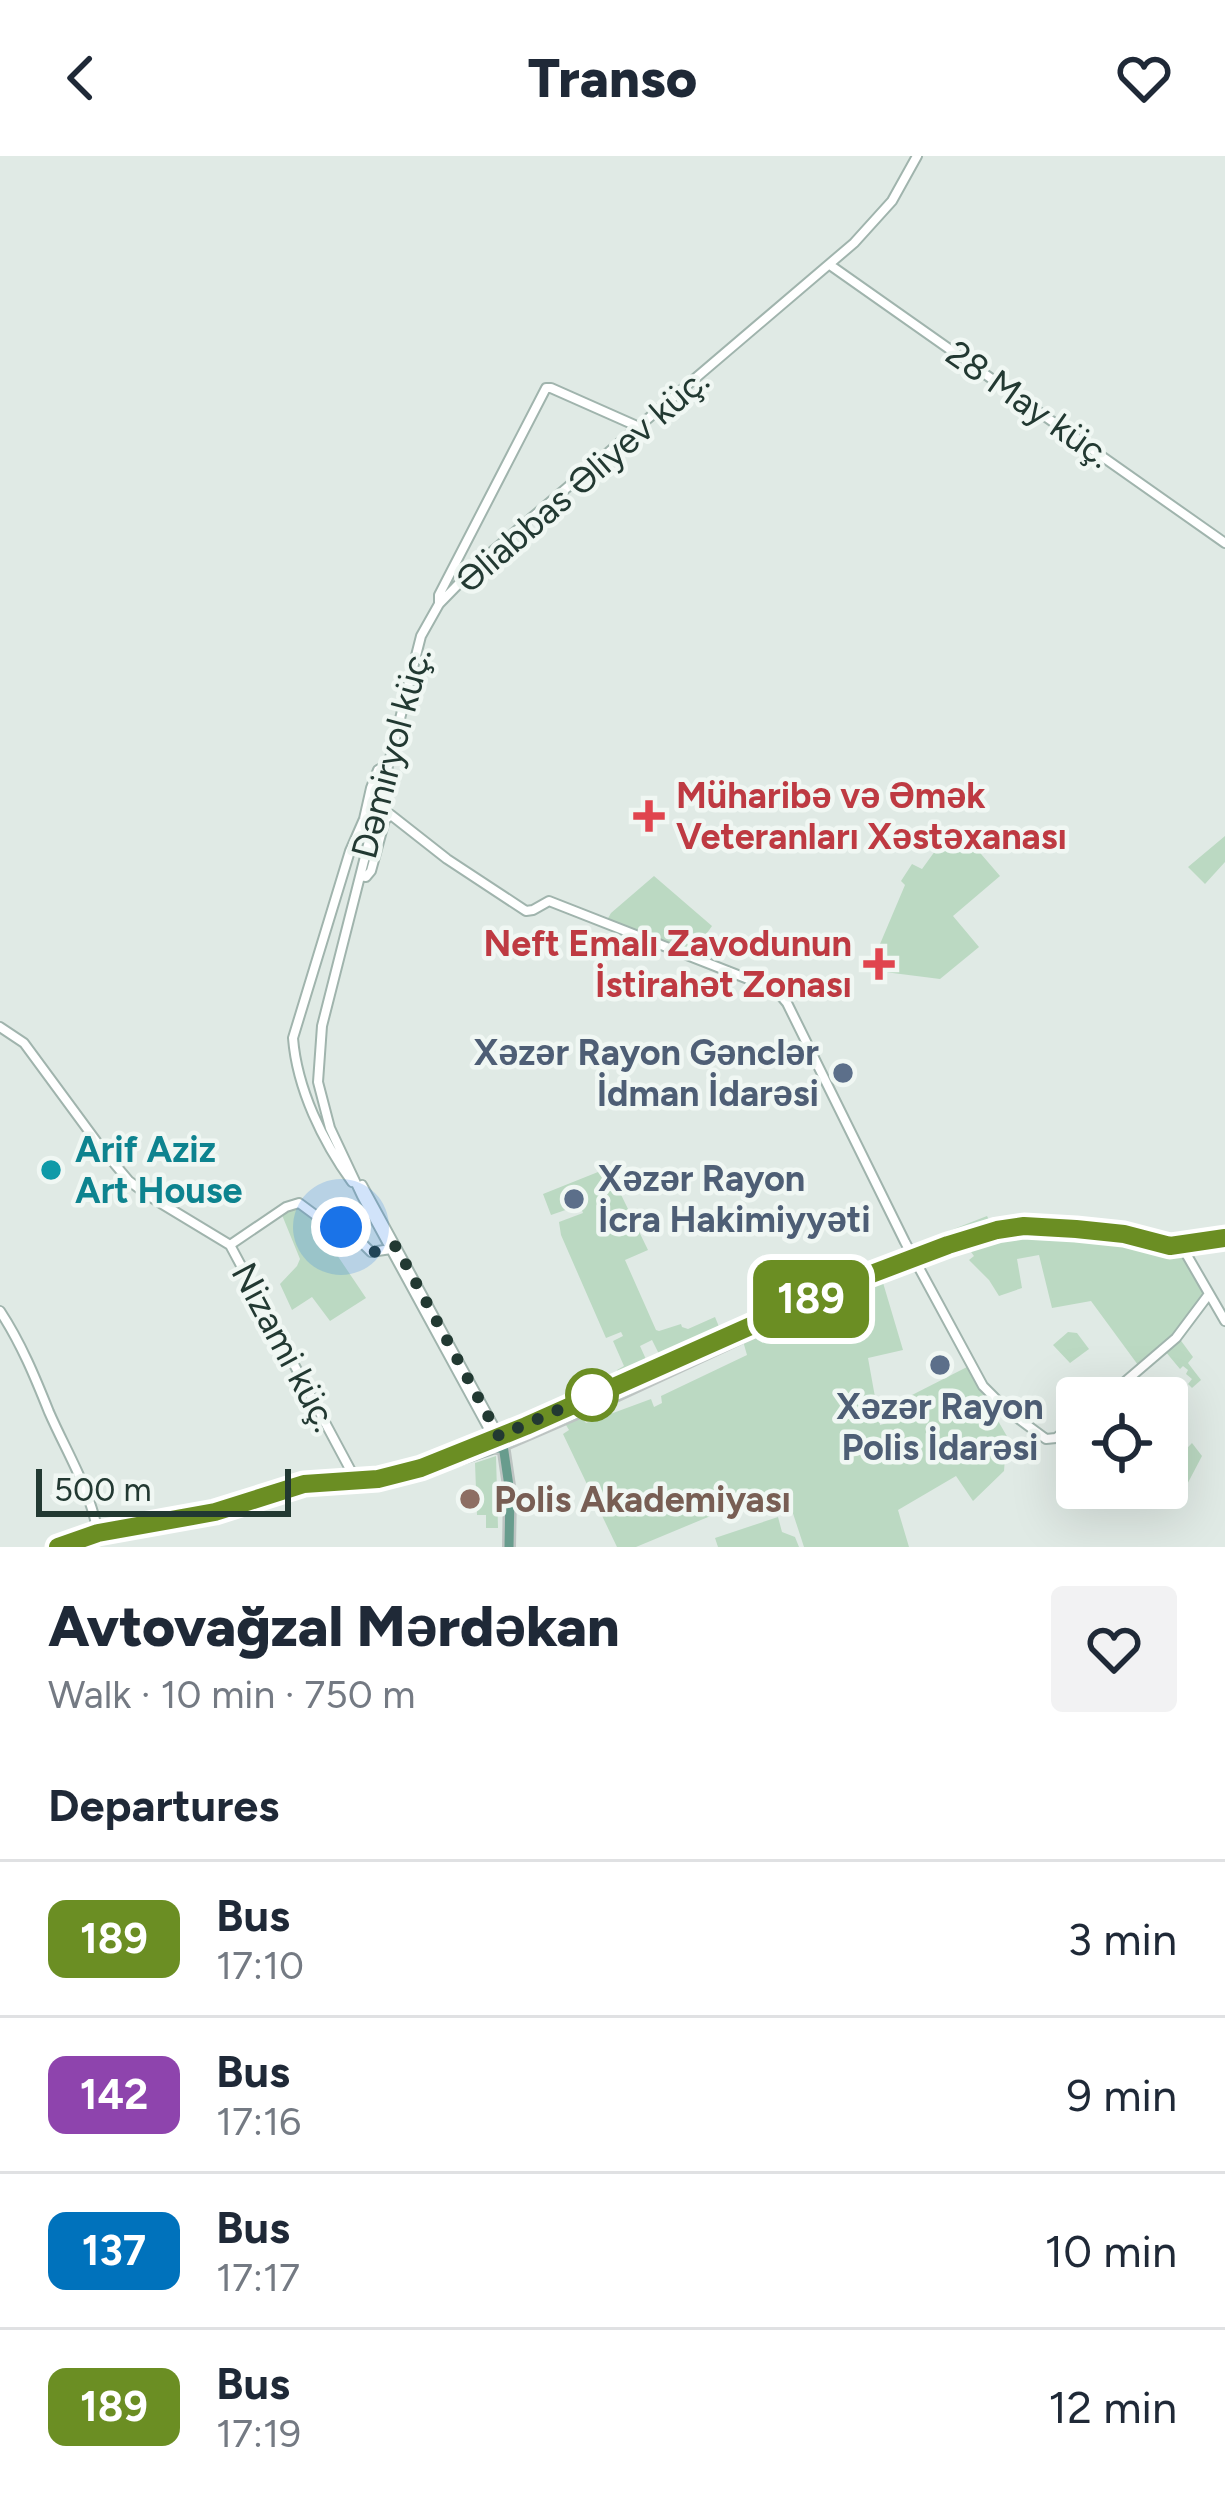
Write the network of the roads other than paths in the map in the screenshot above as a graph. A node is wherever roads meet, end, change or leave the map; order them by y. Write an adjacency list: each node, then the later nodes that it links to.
1 (918, 156): 2 (main road, Əliabbas Əliyev küç.)
2 (831, 265): 3 (main road, Dəmiryol küç.); 4 (main road, 28 May küç.); 6 (main road, Əliabbas Əliyev küç.)
3 (639, 427): 5 (main road, Dəmiryol küç.); 5 (main road)
4 (1225, 543)
5 (440, 604): 6 (main road, Dəmiryol küç.)
6 (387, 766): 7 (main road, Əliabbas Əliyev küç.); 9 (main road, Dəmiryol küç.); 9 (main road)
7 (361, 876): 11 (main road, Əliabbas Əliyev küç.); 16 (main road)
8 (0, 1027): 13 (main road, Nizami küç.)
9 (348, 1171): 10 (main road)
10 (362, 1196): 11 (main road); 15 (main road)
11 (380, 1216): 15 (main road)
12 (1225, 1238): 14 (main road)
13 (230, 1245): 15 (main road); 23 (main road, Nizami küç.)
14 (1181, 1245): 16 (main road); 17 (main road)
15 (394, 1248): 22 (main road)
16 (913, 1258): 21 (main road); 22 (main road)
17 (1209, 1294): 19 (main road); 20 (main road)
18 (0, 1311): 24 (main road)
19 (1225, 1321)
20 (1131, 1377)
21 (1056, 1437)
22 (497, 1442): 23 (main road); 26 (main road)
23 (352, 1480): 24 (main road)
24 (98, 1533): 25 (main road)
25 (58, 1547)
26 (507, 1547)

